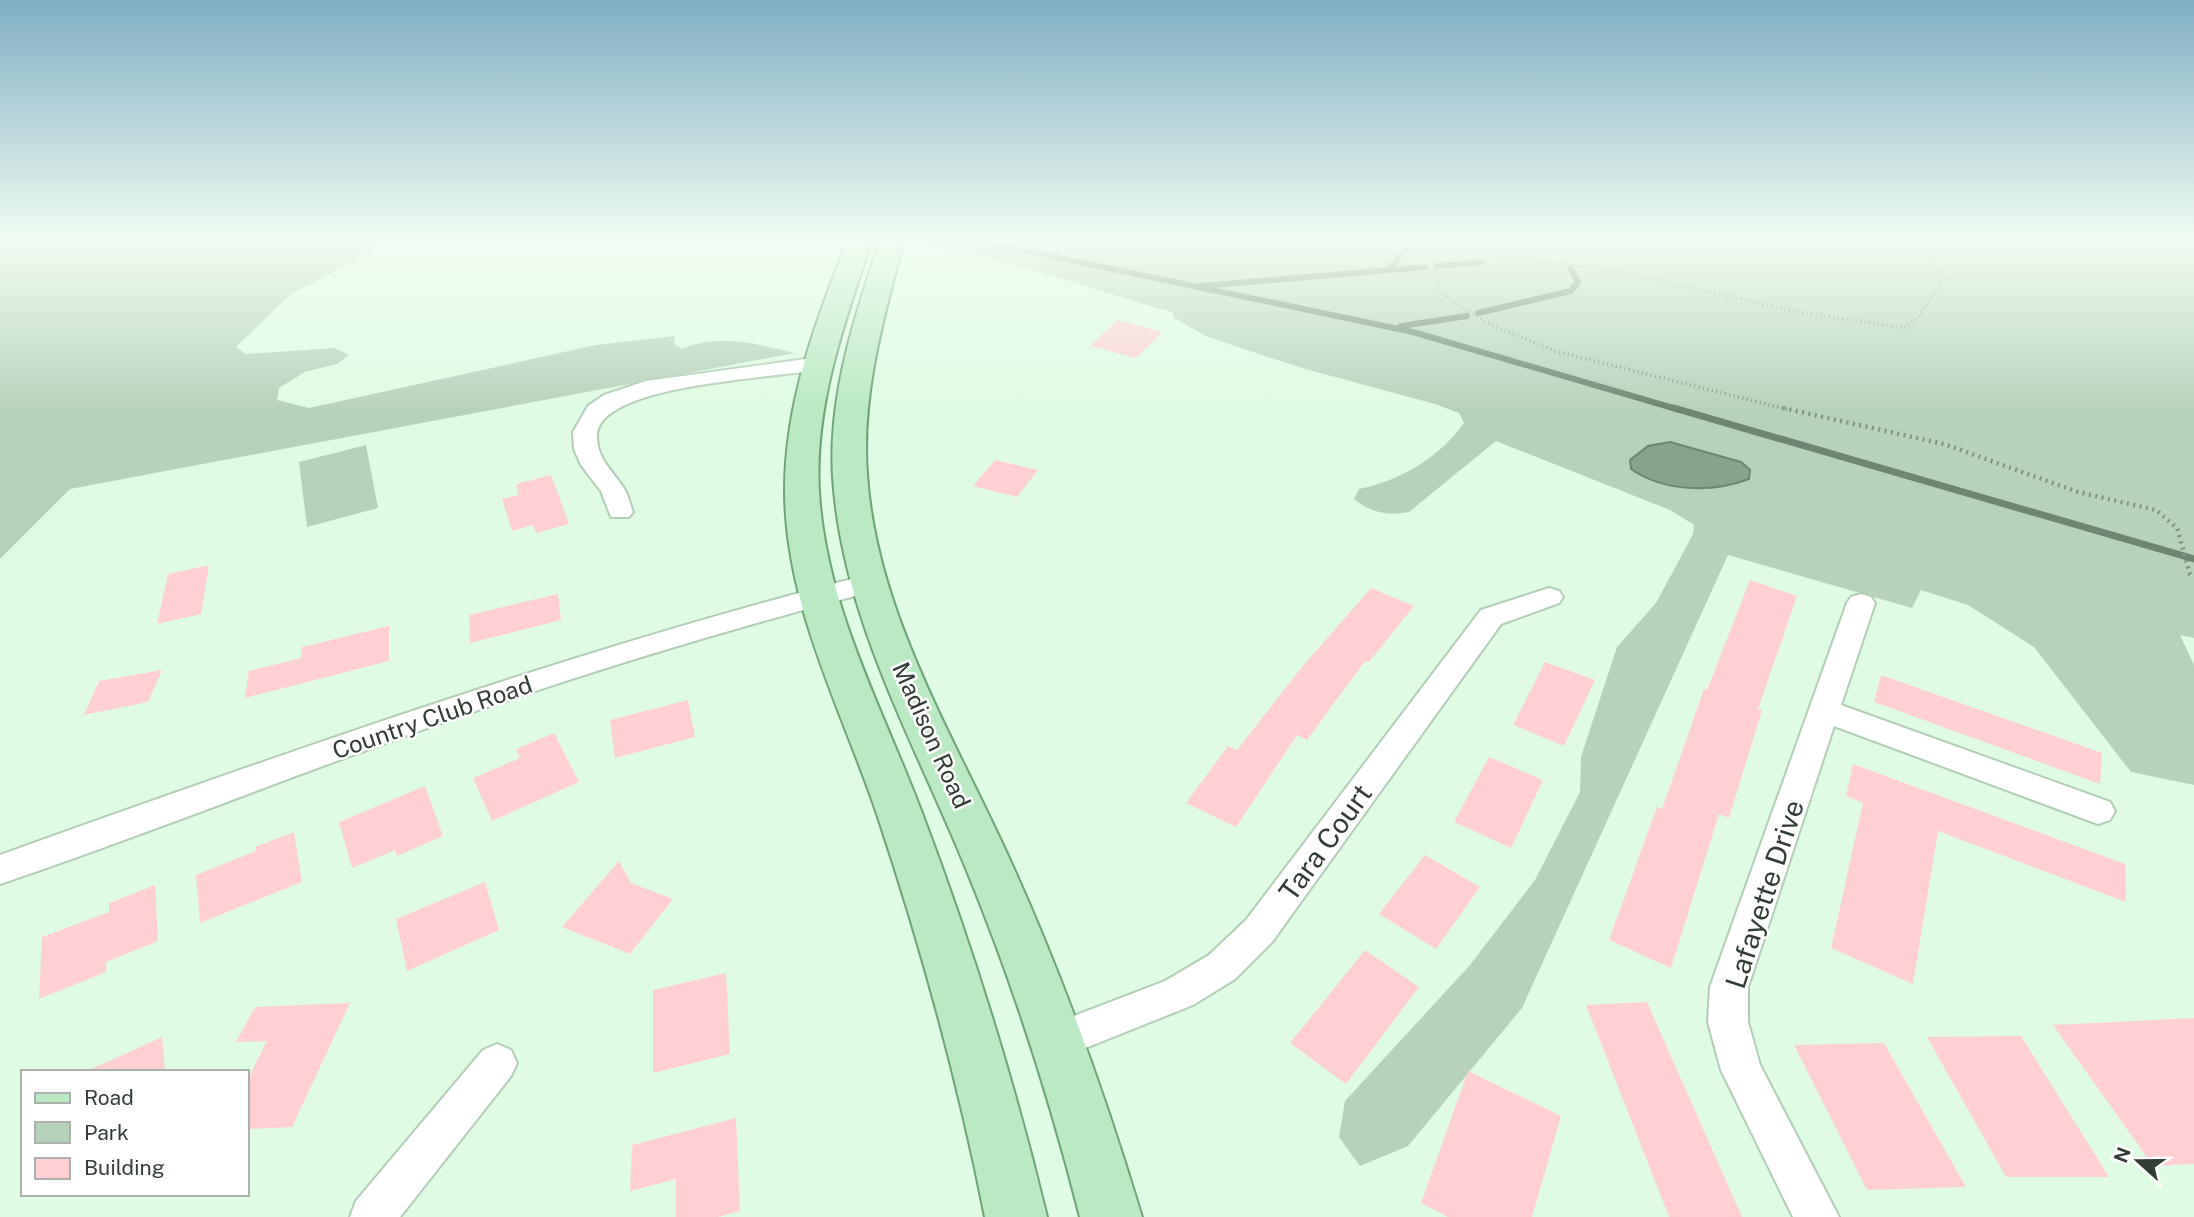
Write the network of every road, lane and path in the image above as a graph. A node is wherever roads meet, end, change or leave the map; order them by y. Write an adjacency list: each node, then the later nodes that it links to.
1 (842, 297): 6 (main road)
2 (875, 297): 9 (main road, Madison Road)
3 (1446, 297): 8 (path)
4 (1730, 297): 5 (path)
5 (1929, 297)
6 (820, 363): 7 (street); 10 (main road)
7 (620, 512)
8 (2194, 577)
9 (871, 583): 10 (street, Country Club Road); 16 (main road, Madison Road)
10 (818, 596): 15 (street, Country Club Road); 19 (main road)
11 (1549, 597): 16 (street, Tara Court)
12 (1861, 603): 13 (street, Lafayette Drive)
13 (1826, 711): 14 (street); 21 (street, Lafayette Drive)
14 (2098, 811)
15 (0, 870)
16 (1059, 1040): 20 (main road, Madison Road)
17 (497, 1063): 18 (street)
18 (372, 1217)
19 (1016, 1217)
20 (1111, 1217)
21 (1817, 1217)

